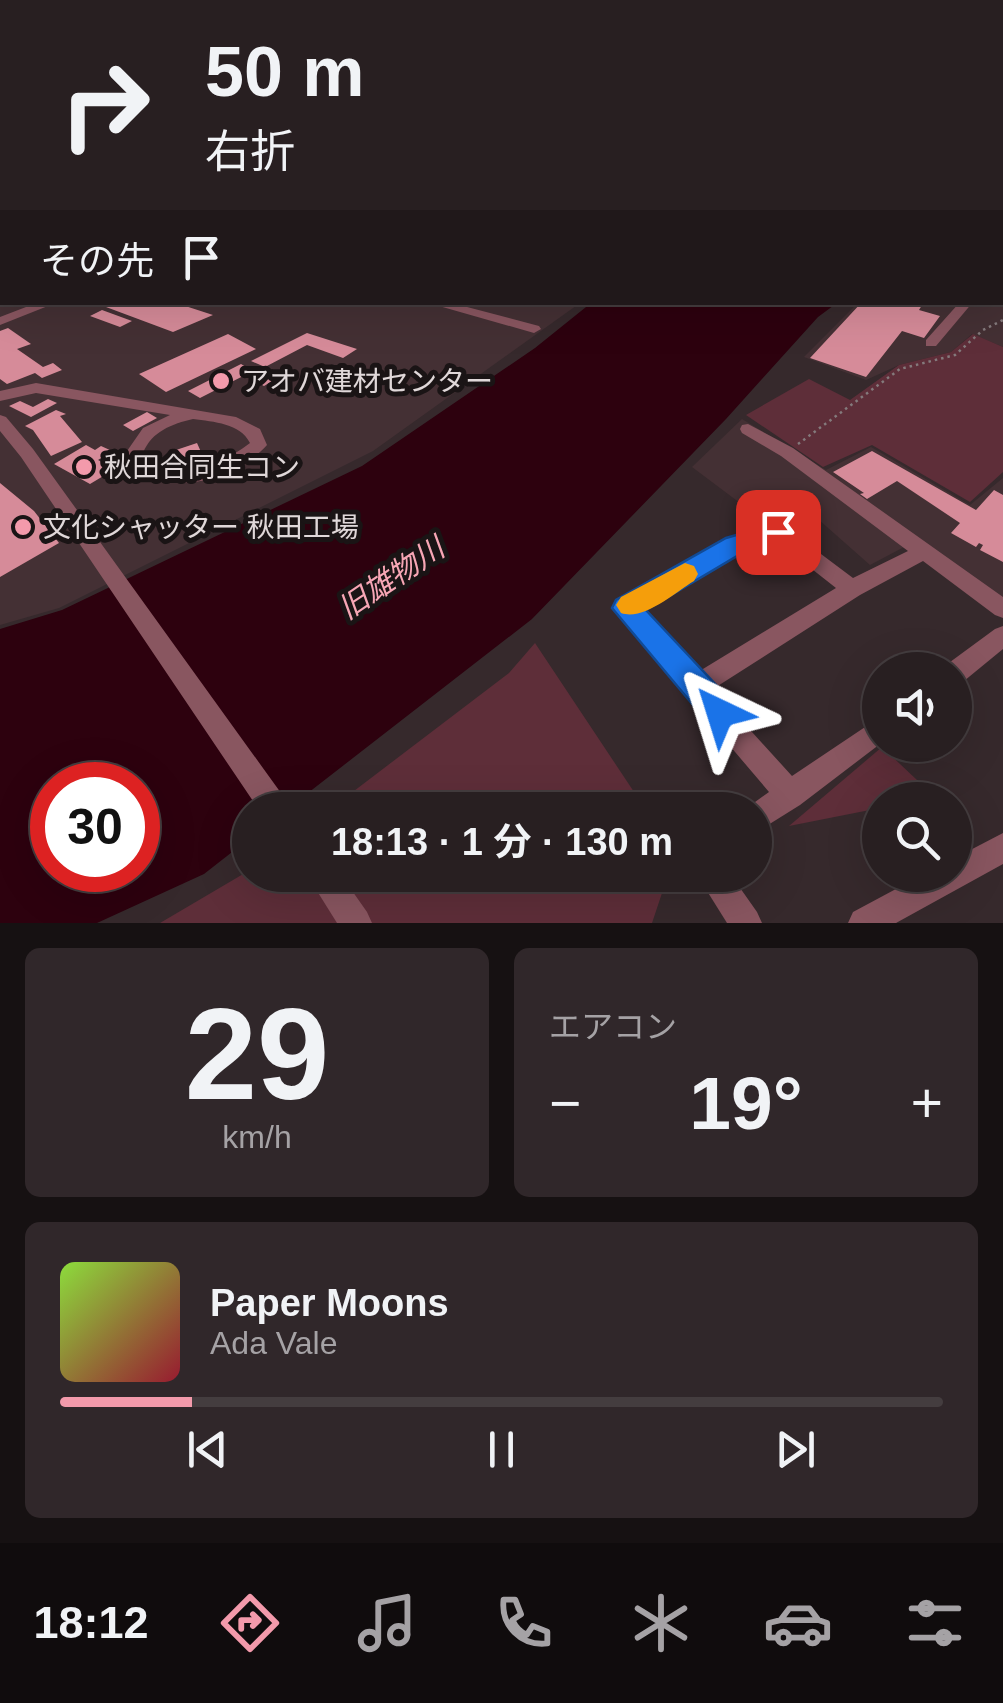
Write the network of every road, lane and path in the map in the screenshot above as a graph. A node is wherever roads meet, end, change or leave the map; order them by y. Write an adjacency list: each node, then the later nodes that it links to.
1 (44, 305): 5 (street)
2 (442, 305): 6 (street)
3 (964, 305): 7 (street)
4 (1003, 320): 12 (path)
5 (0, 321)
6 (534, 329)
7 (930, 343)
8 (0, 396): 9 (street)
9 (190, 415): 9 (street)
10 (0, 420): 20 (street)
11 (748, 428): 12 (street)
12 (788, 452): 13 (street)
13 (923, 552): 14 (street); 15 (street)
14 (852, 590): 18 (street); 18 (street)
15 (1003, 609)
16 (1003, 636): 17 (street)
17 (972, 660)
18 (697, 686): 21 (street)
19 (862, 742): 21 (street)
20 (263, 792)
21 (790, 796): 22 (street)
22 (772, 808)
23 (1003, 848): 24 (street)
24 (972, 864)
25 (334, 892): 28 (street)
26 (724, 892): 29 (street)
27 (921, 892): 30 (street)
28 (356, 923)
29 (746, 923)
30 (864, 923)

